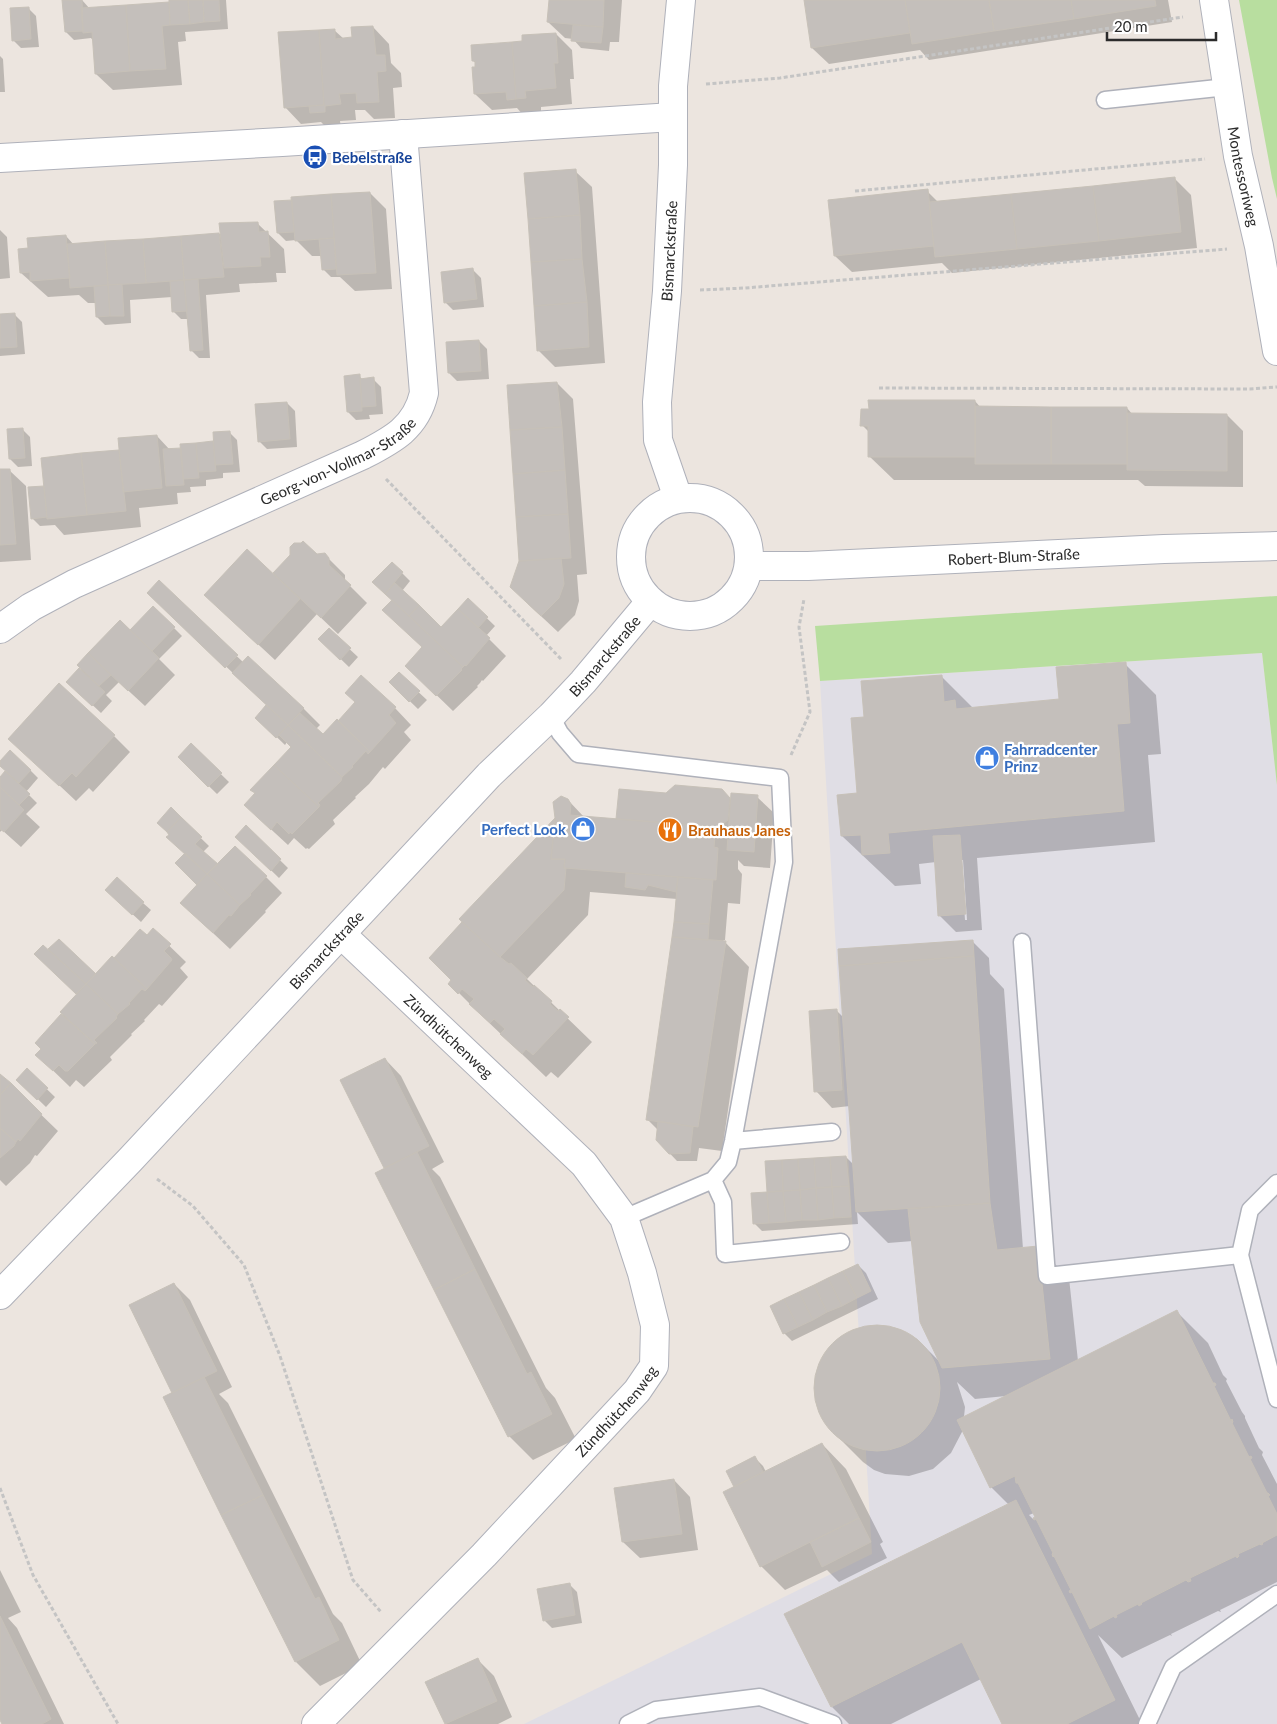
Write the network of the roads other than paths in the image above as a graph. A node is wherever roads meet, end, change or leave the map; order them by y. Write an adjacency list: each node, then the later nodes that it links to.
1 (681, 0): 5 (street, Bismarckstraße)
2 (1215, 6): 3 (street, Montessoriweg)
3 (1227, 87): 4 (lane); 8 (street, Montessoriweg)
4 (1105, 100)
5 (673, 117): 6 (street); 9 (street, Bismarckstraße)
6 (402, 134): 7 (street); 13 (street, Georg-von-Vollmar-Straße)
7 (0, 158)
8 (1277, 351)
9 (678, 498): 11 (street); 12 (street)
10 (1277, 546): 11 (street, Robert-Blum-Straße)
11 (750, 566): 12 (street)
12 (650, 602): 14 (street, Bismarckstraße)
13 (0, 629)
14 (551, 716): 15 (street, Bismarckstraße); 18 (lane)
15 (341, 934): 21 (street, Zündhütchenweg); 24 (street, Bismarckstraße)
16 (1022, 942): 23 (lane)
17 (832, 1132): 18 (lane)
18 (733, 1141): 19 (lane)
19 (713, 1180): 21 (lane); 22 (lane)
20 (1277, 1184): 23 (lane)
21 (624, 1218): 27 (street, Zündhütchenweg)
22 (841, 1242)
23 (1240, 1255): 25 (lane)
24 (0, 1295)
25 (1277, 1398)
26 (1277, 1594): 30 (lane)
27 (316, 1724)
28 (628, 1724): 29 (lane)
29 (833, 1724)
30 (1147, 1724)

